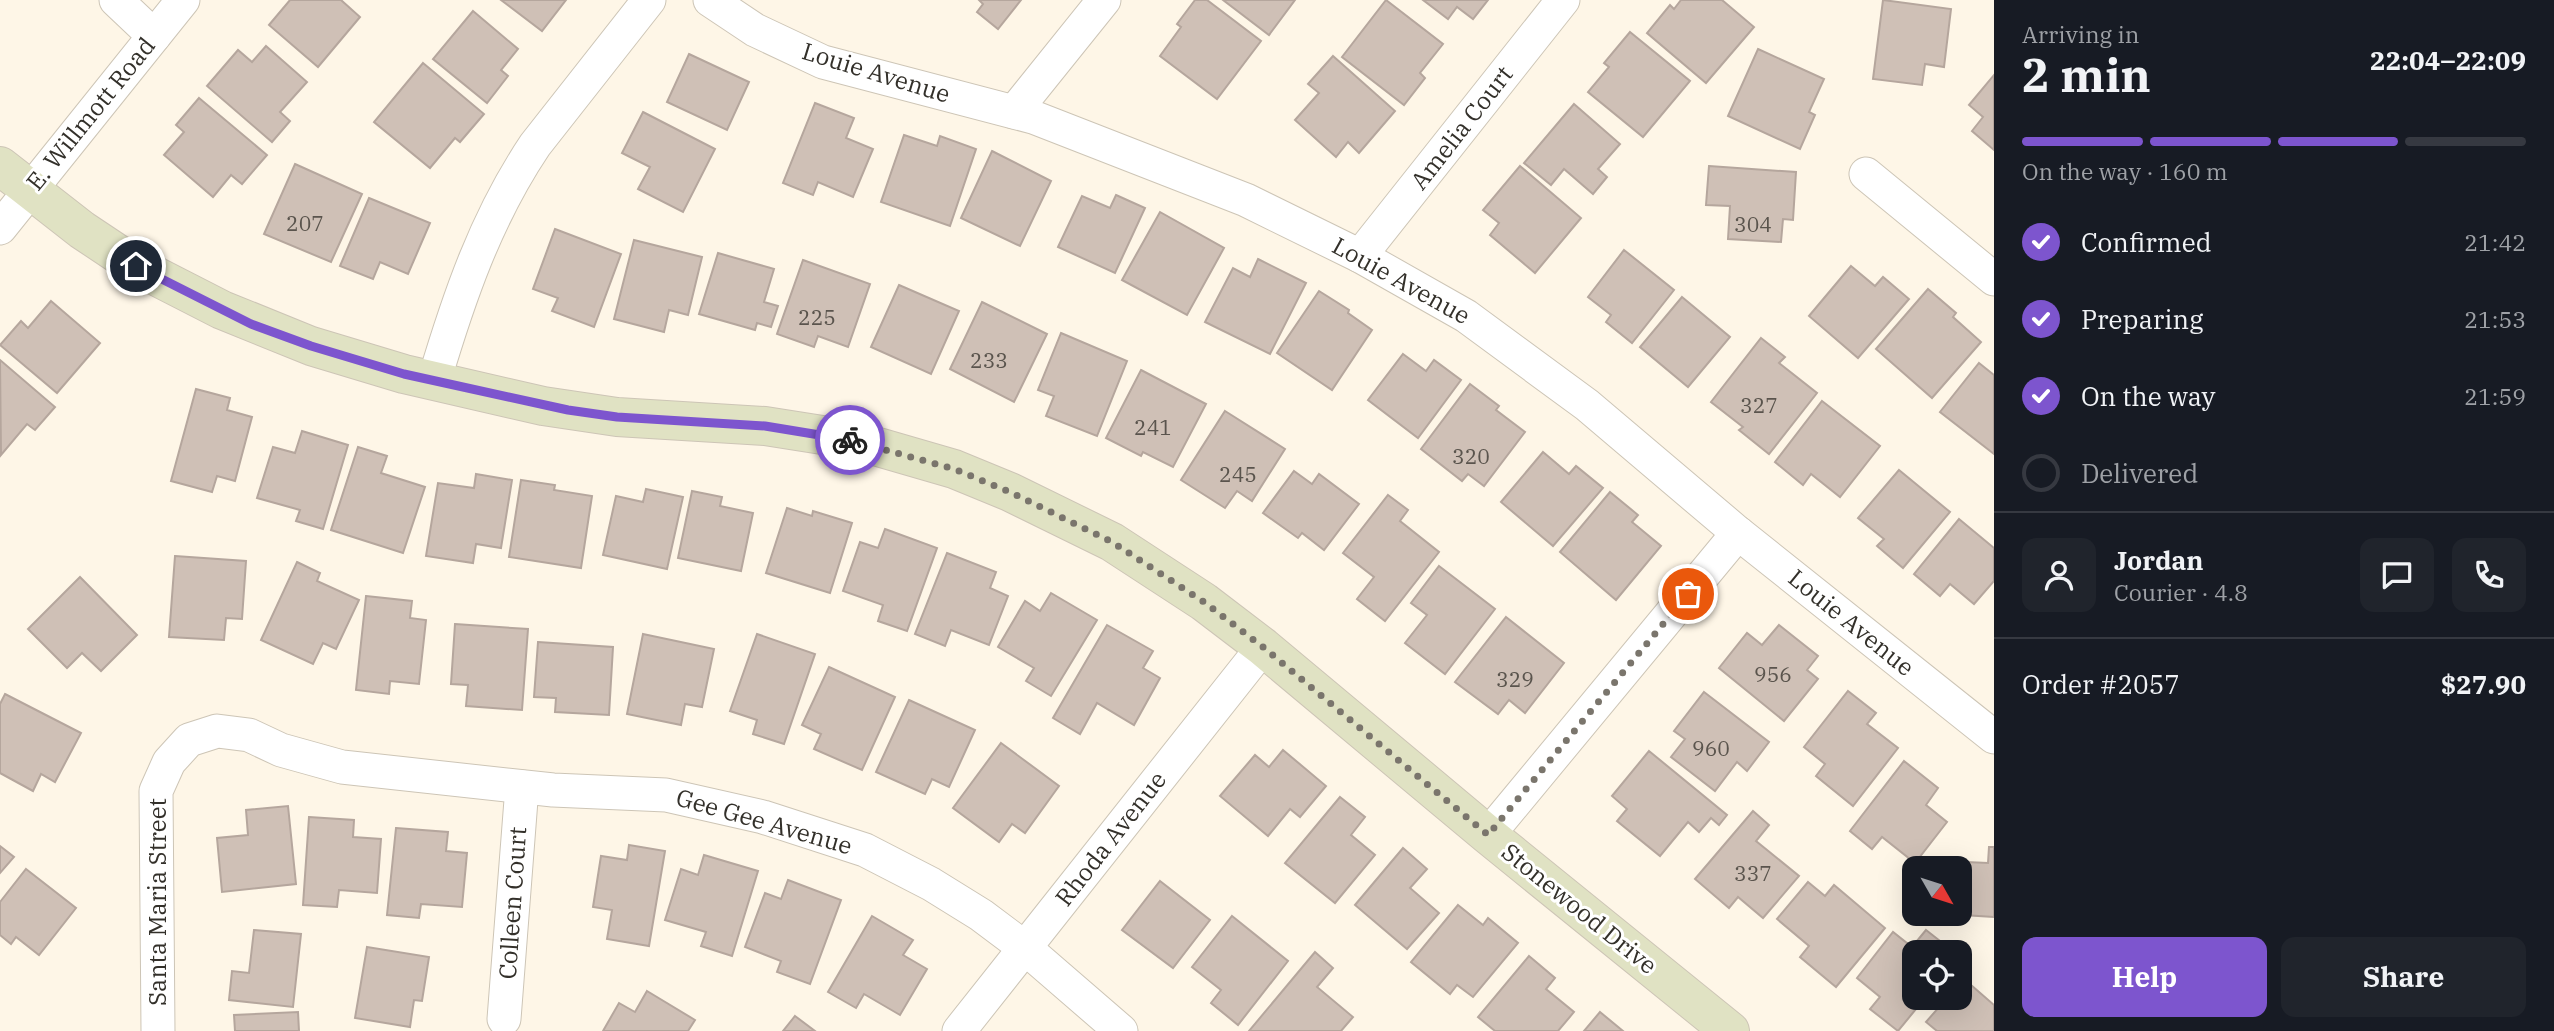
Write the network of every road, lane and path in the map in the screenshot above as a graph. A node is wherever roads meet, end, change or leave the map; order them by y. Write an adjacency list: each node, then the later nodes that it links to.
1 (116, 0): 7 (street)
2 (183, 0): 7 (street, E. Willmott Road)
3 (649, 0): 15 (street)
4 (710, 0): 8 (street, Louie Avenue)
5 (1104, 0): 8 (street)
6 (1563, 0): 13 (street, Amelia Court)
7 (154, 36): 11 (street, E. Willmott Road)
8 (1014, 112): 13 (street, Louie Avenue)
9 (0, 166): 11 (street, Stonewood Drive)
10 (1866, 174): 14 (street)
11 (30, 190): 12 (street, E. Willmott Road); 15 (street, Stonewood Drive)
12 (0, 228)
13 (1360, 257): 16 (street, Louie Avenue)
14 (1994, 279)
15 (434, 381): 17 (street, Stonewood Drive)
16 (1738, 533): 18 (street, Louie Avenue); 21 (street)
17 (1263, 647): 21 (street, Stonewood Drive); 22 (street, Rhoda Avenue)
18 (1994, 737)
19 (188, 740): 20 (street, Gee Gee Avenue); 24 (street, Santa Maria Street)
20 (522, 787): 22 (street, Gee Gee Avenue); 23 (street, Colleen Court)
21 (1488, 835): 27 (street, Stonewood Drive)
22 (1024, 948): 25 (street, Rhoda Avenue); 26 (street, Gee Gee Avenue)
23 (504, 1019)
24 (158, 1031)
25 (959, 1031)
26 (1121, 1031)
27 (1730, 1031)

